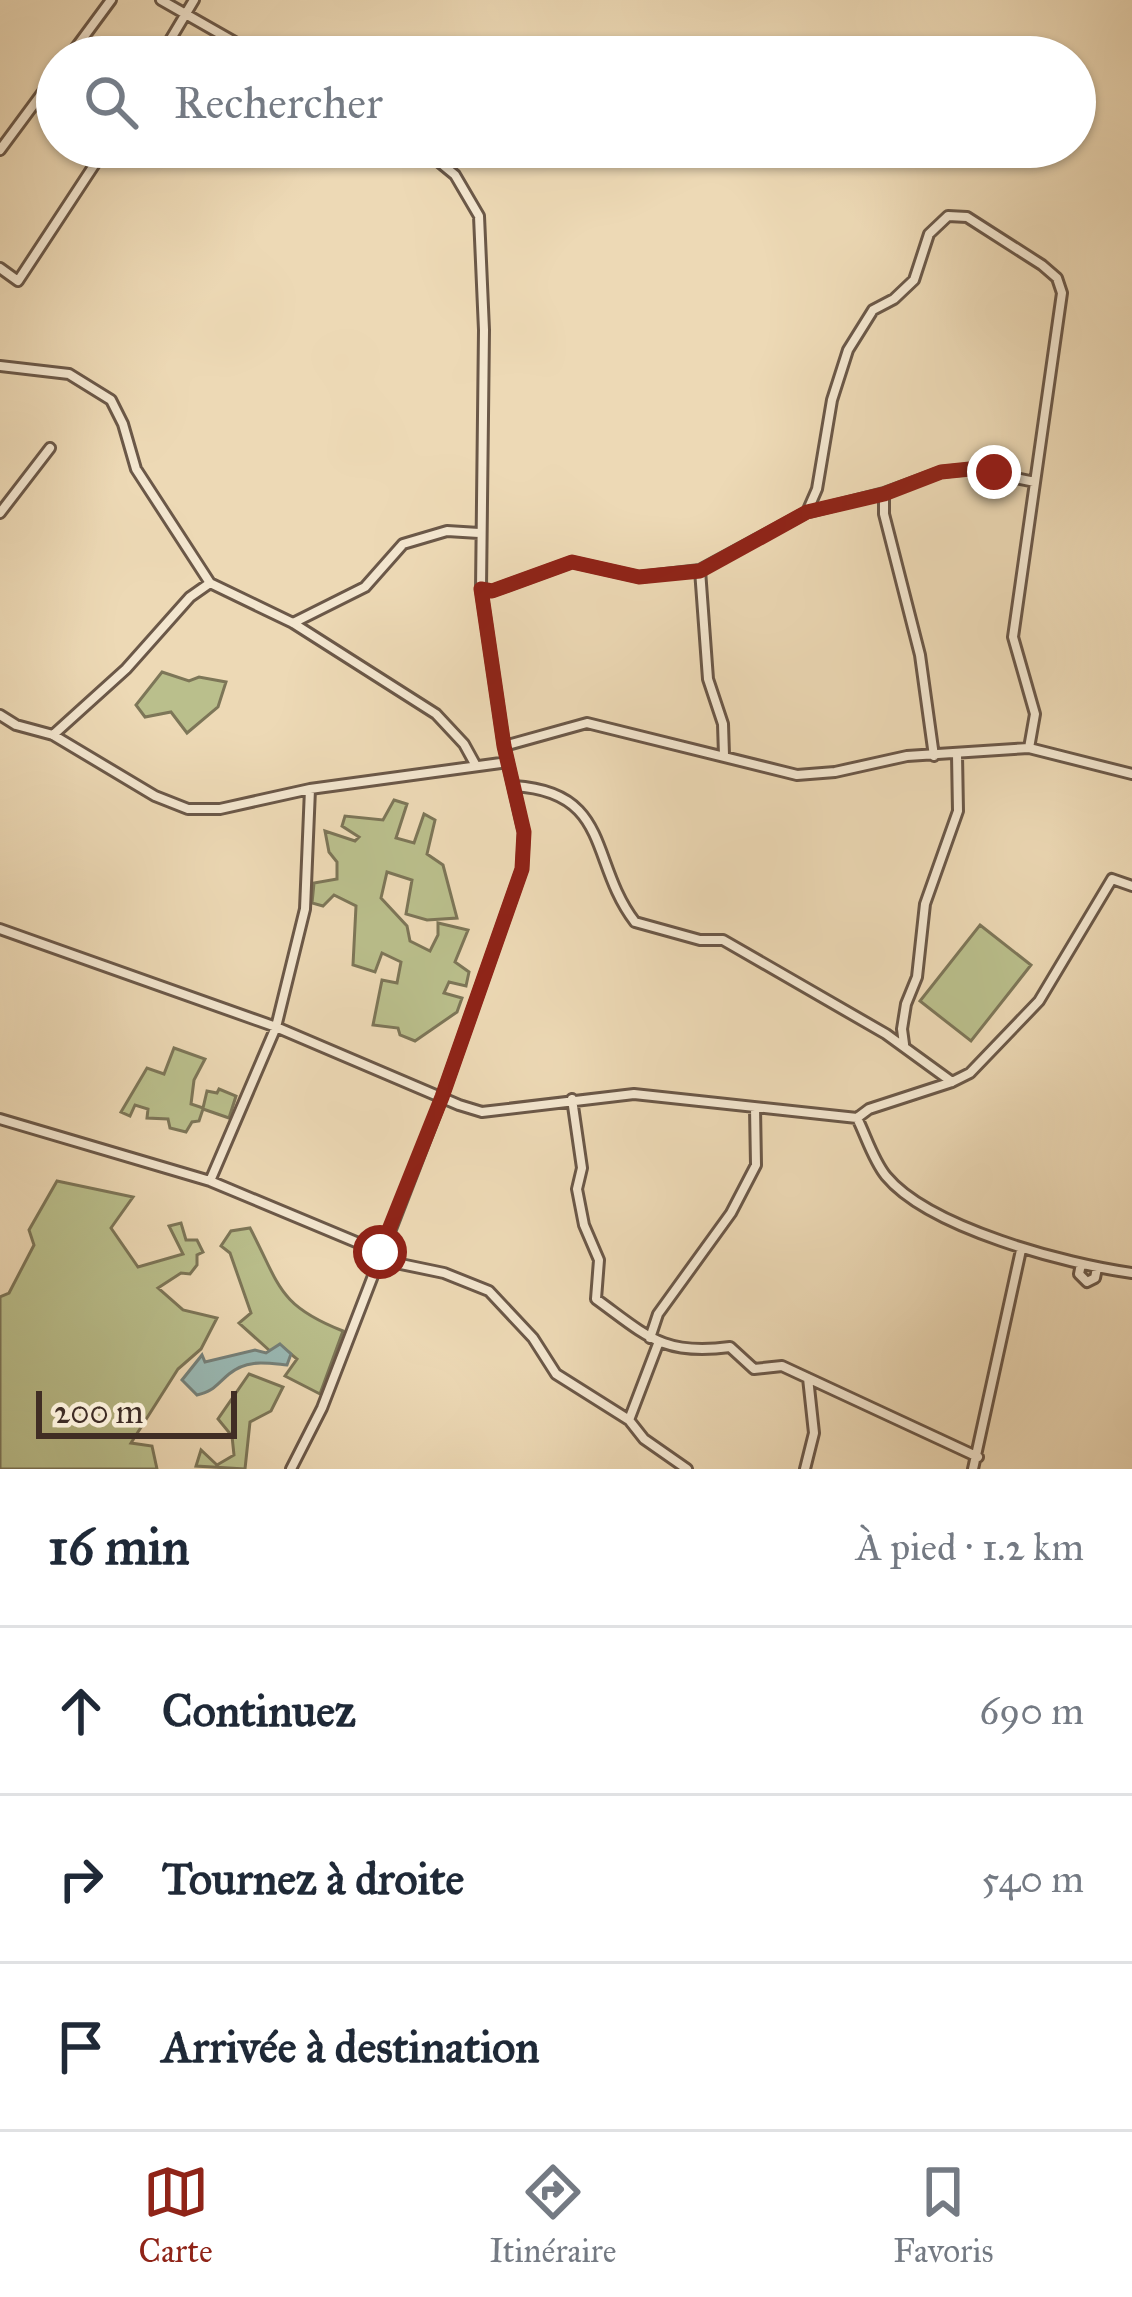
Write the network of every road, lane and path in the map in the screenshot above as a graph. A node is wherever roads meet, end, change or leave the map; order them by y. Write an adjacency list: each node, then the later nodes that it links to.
1 (111, 0): 5 (street)
2 (161, 0): 4 (street)
3 (194, 0): 4 (street)
4 (185, 14): 6 (street); 7 (street)
5 (84, 36)
6 (172, 36)
7 (224, 36)
8 (36, 101): 9 (street)
9 (0, 150)
10 (92, 168): 12 (street)
11 (446, 168): 21 (street)
12 (0, 268)
13 (0, 366): 23 (street)
14 (50, 448): 19 (street)
15 (1036, 482): 16 (street); 18 (street); 29 (street)
16 (884, 494): 17 (street); 20 (street)
17 (862, 500): 18 (street); 20 (street)
18 (807, 512): 22 (street)
19 (0, 513)
20 (884, 514): 32 (street)
21 (479, 532): 24 (street); 25 (street)
22 (700, 571): 24 (street); 30 (street)
23 (210, 583): 25 (street); 27 (street)
24 (481, 589): 28 (street)
25 (292, 623): 34 (street)
26 (0, 715): 27 (street)
27 (53, 735): 37 (street)
28 (504, 746): 30 (street); 33 (street)
29 (1029, 748): 31 (street); 35 (street)
30 (724, 755): 32 (street)
31 (957, 755): 32 (street); 41 (street)
32 (934, 756)
33 (508, 762): 34 (street); 36 (street)
34 (475, 764): 37 (street)
35 (1132, 774)
36 (514, 786): 41 (street); 43 (street)
37 (310, 789): 40 (street)
38 (1132, 886): 42 (street)
39 (0, 929): 40 (street)
40 (276, 1027): 43 (street); 48 (street)
41 (904, 1046): 42 (street)
42 (952, 1082): 46 (street)
43 (442, 1097): 44 (street); 50 (street)
44 (572, 1099): 45 (street); 54 (street)
45 (755, 1108): 46 (street); 54 (street)
46 (857, 1118): 49 (street)
47 (1, 1121): 48 (street)
48 (210, 1181): 50 (street)
49 (1021, 1250): 51 (street); 57 (street)
50 (380, 1252): 56 (street); 58 (street)
51 (1081, 1264): 52 (street); 52 (street)
52 (1097, 1268): 53 (street)
53 (1132, 1273)
54 (654, 1341): 55 (street); 56 (street)
55 (808, 1378): 57 (street); 60 (street)
56 (629, 1420): 59 (street)
57 (978, 1457): 61 (street)
58 (291, 1469)
59 (687, 1469)
60 (806, 1469)
61 (973, 1469)

